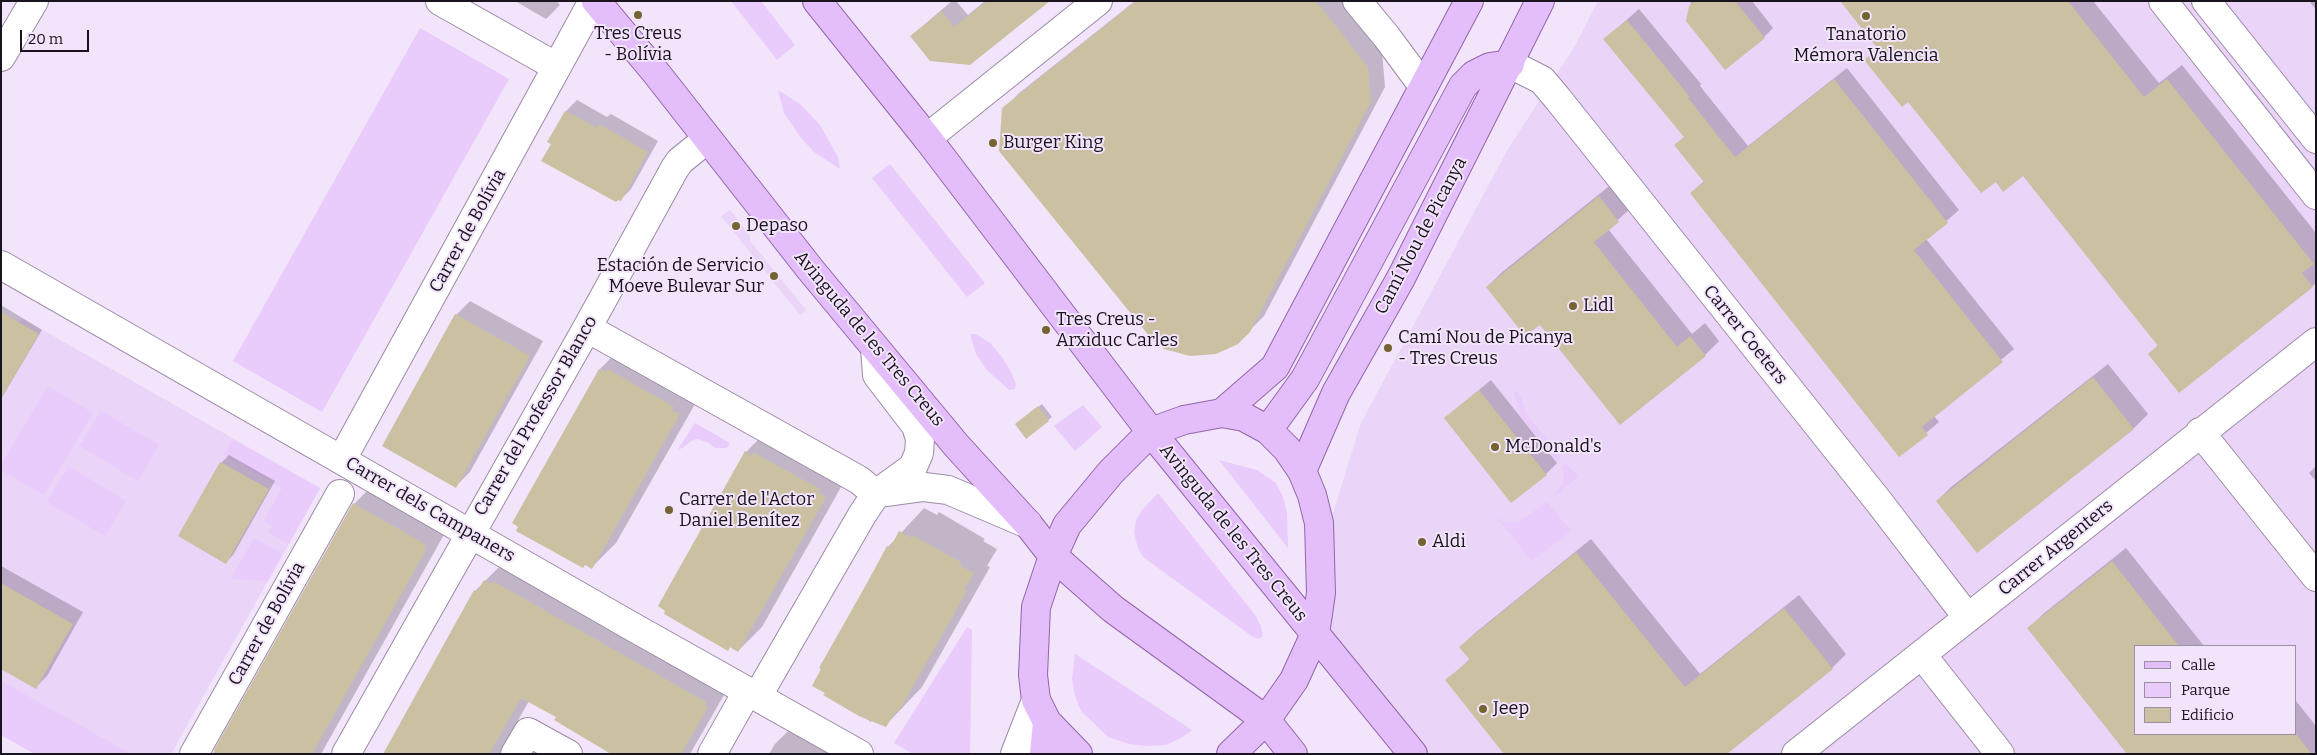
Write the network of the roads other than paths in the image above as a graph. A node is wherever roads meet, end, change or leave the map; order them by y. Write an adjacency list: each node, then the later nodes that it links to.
1 (34, 1): 11 (street)
2 (440, 1): 13 (street)
3 (594, 1): 13 (street, Carrer de Bolívia); 16 (main road, Avinguda de les Tres Creus)
4 (817, 1): 15 (main road, Avinguda de les Tres Creus)
5 (1098, 1): 15 (street)
6 (1357, 1): 14 (street)
7 (1469, 1): 14 (main road)
8 (2163, 1): 18 (street)
9 (2206, 1): 17 (street)
10 (1534, 8): 12 (main road, Camí Nou de Picanya)
11 (1, 57)
12 (1510, 64): 24 (main road); 28 (main road, Camí Nou de Picanya); 35 (street, Carrer Coeters)
13 (557, 67): 27 (street, Carrer de Bolívia)
14 (1423, 86): 23 (main road)
15 (927, 138): 25 (main road, Avinguda de les Tres Creus)
16 (707, 139): 20 (street, Carrer del Professor Blanco); 22 (main road, Avinguda de les Tres Creus)
17 (2316, 139)
18 (2316, 195)
19 (1, 265): 27 (street, Carrer dels Campaners)
20 (587, 328): 30 (street); 32 (street, Carrer del Professor Blanco)
21 (2316, 342): 26 (street, Carrer Argenters)
22 (875, 348): 30 (street); 31 (main road, Avinguda de les Tres Creus)
23 (1222, 413): 24 (main road, Avinguda de les Tres Creus); 25 (main road, Avinguda de les Tres Creus)
24 (1268, 430): 28 (main road, Avinguda de les Tres Creus)
25 (1151, 432): 33 (main road, Avinguda de les Tres Creus); 36 (main road, Avinguda de les Tres Creus)
26 (2200, 432): 34 (street); 35 (street, Carrer Argenters)
27 (342, 459): 32 (street, Carrer dels Campaners)
28 (1302, 471): 36 (main road, Avinguda de les Tres Creus)
29 (340, 494): 41 (street, Carrer de Bolívia)
30 (876, 494): 31 (street); 38 (street)
31 (1028, 524): 33 (main road, Avinguda de les Tres Creus)
32 (470, 532): 38 (street, Carrer dels Campaners); 42 (street, Carrer del Professor Blanco)
33 (1053, 556): 39 (main road, Avinguda de les Tres Creus); 40 (main road, Avinguda de les Tres Creus)
34 (2316, 577)
35 (1968, 618): 37 (street, Carrer Argenters)
36 (1315, 634): 40 (main road, Avinguda de les Tres Creus); 52 (main road, Avinguda de les Tres Creus)
37 (1922, 655): 53 (street, Carrer Argenters); 54 (street)
38 (752, 695): 45 (street); 46 (street, Carrer dels Campaners)
39 (1042, 711): 47 (street); 48 (main road, Avinguda de les Tres Creus); 49 (main road)
40 (1266, 720): 50 (main road, Avinguda de les Tres Creus); 51 (main road, Avinguda de les Tres Creus)
41 (194, 754)
42 (346, 754)
43 (515, 754): 44 (street)
44 (568, 754)
45 (712, 754)
46 (859, 754)
47 (1015, 754)
48 (1044, 754)
49 (1078, 754)
50 (1231, 754)
51 (1293, 754)
52 (1413, 754)
53 (1796, 754)
54 (2000, 754)

